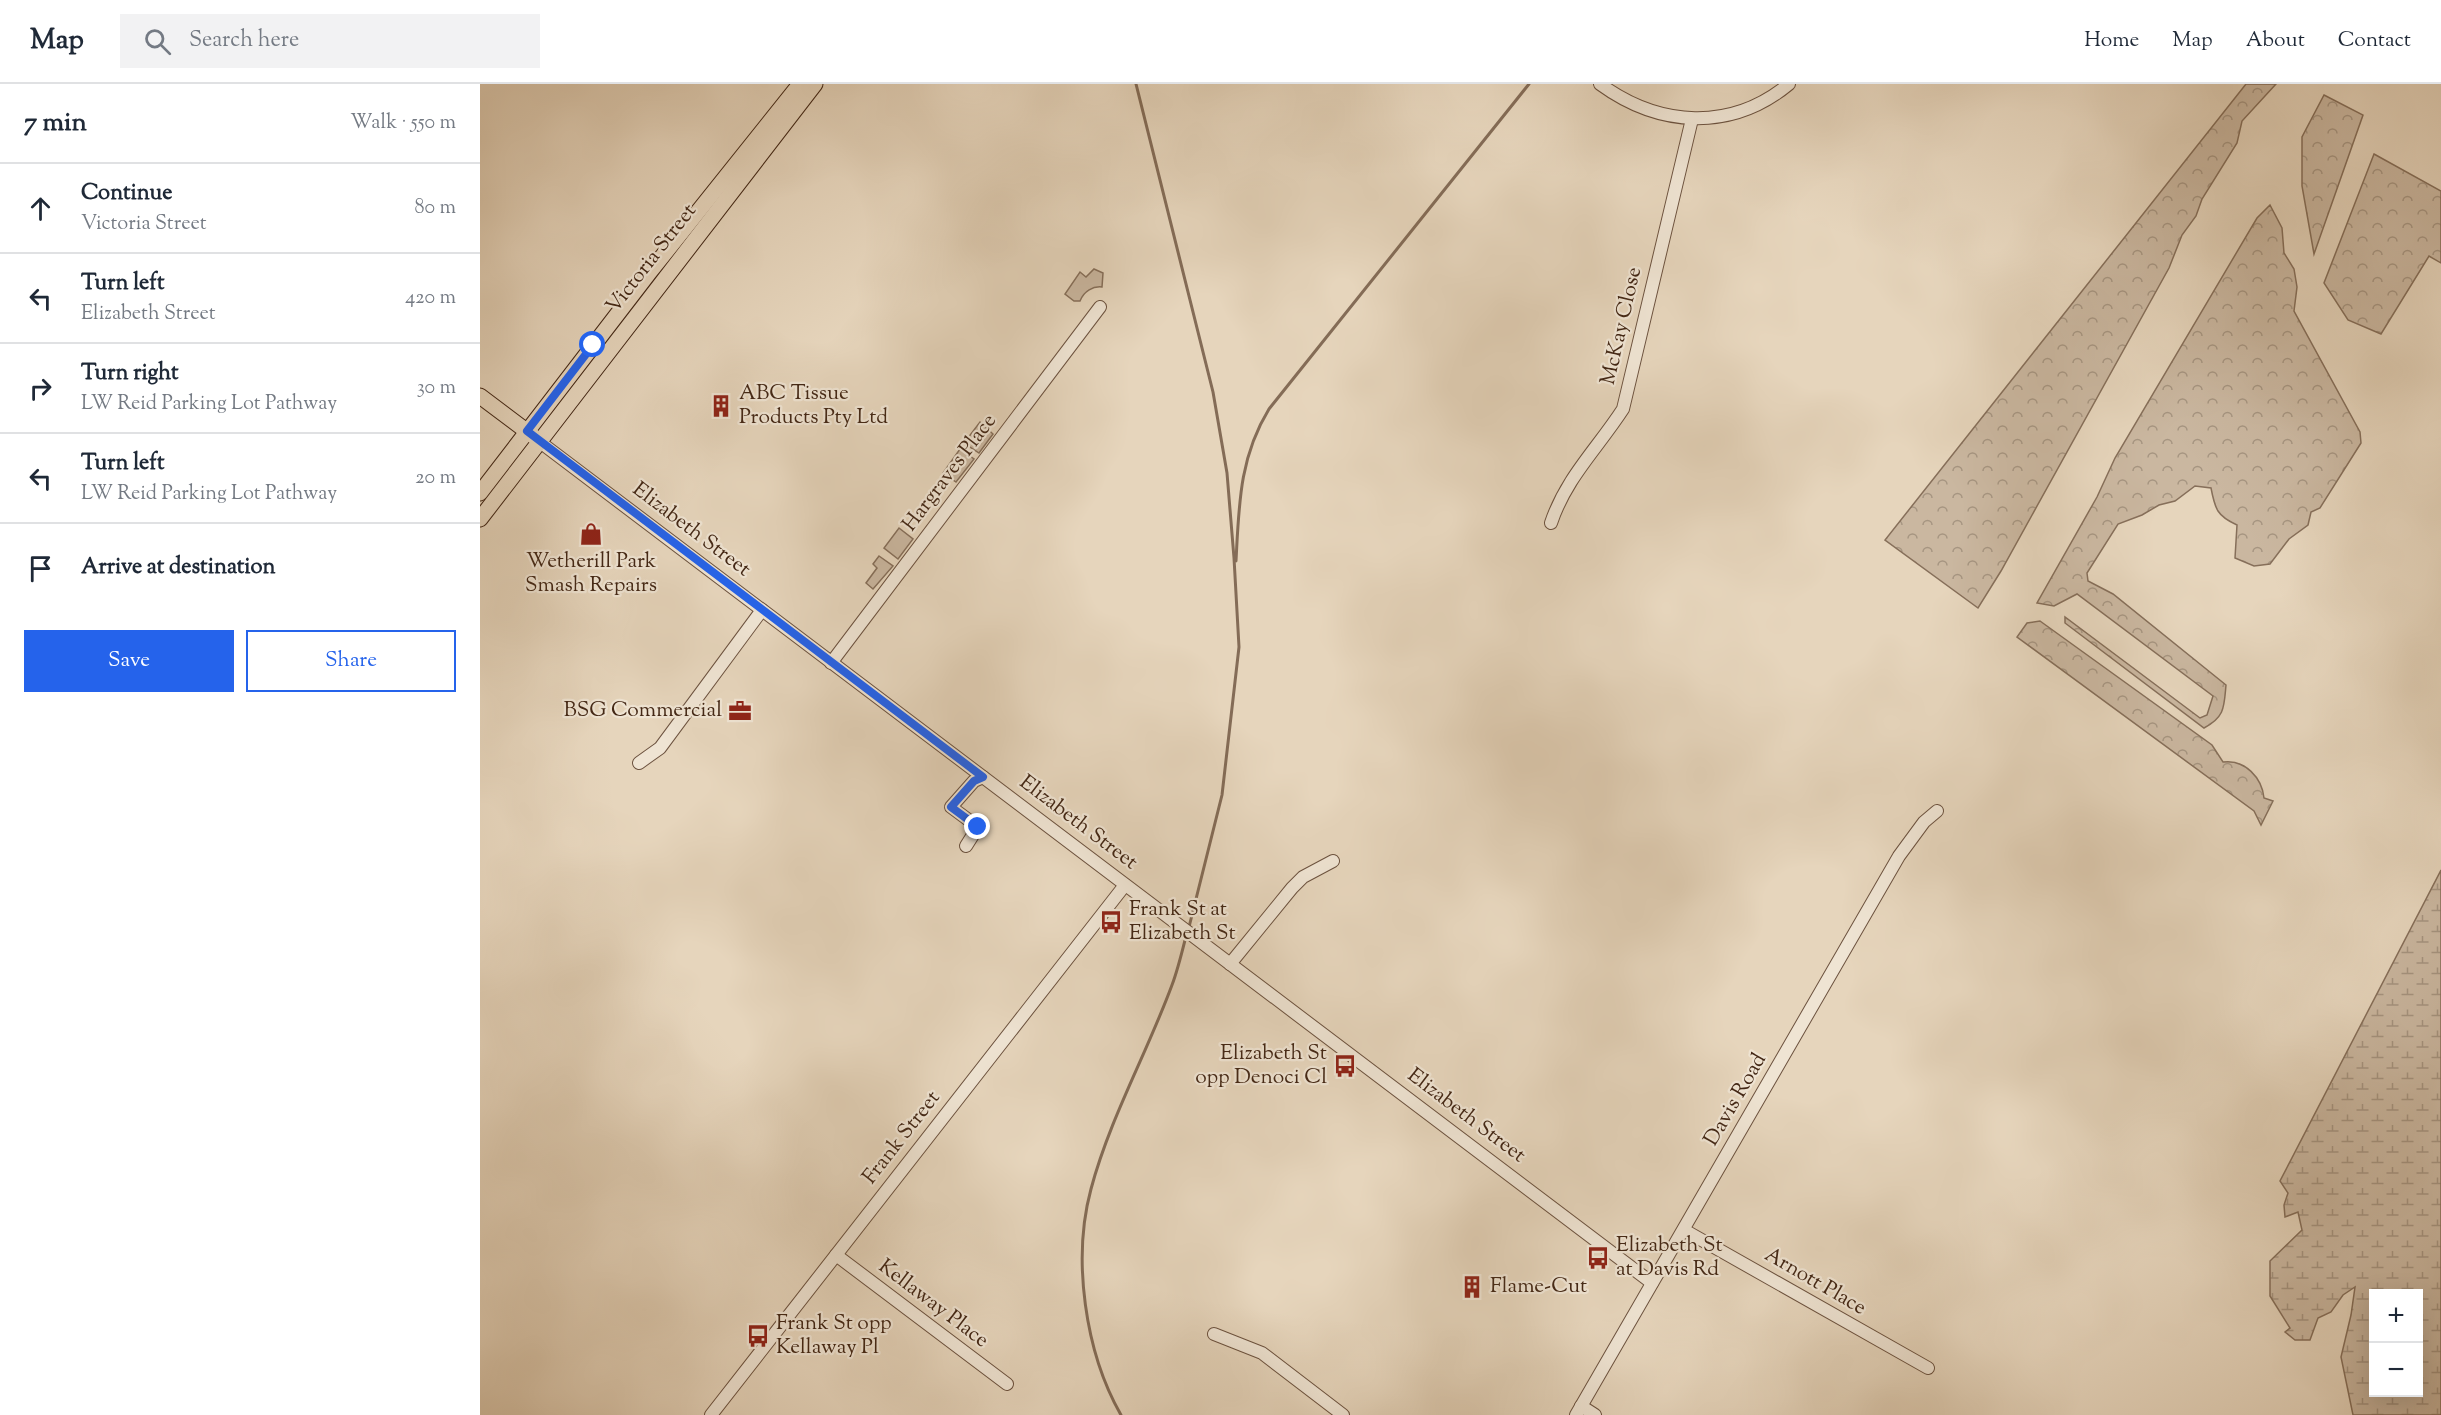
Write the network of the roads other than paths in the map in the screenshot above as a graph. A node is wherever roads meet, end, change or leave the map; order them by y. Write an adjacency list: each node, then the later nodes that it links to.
1 (800, 84): 8 (main road, Victoria Street)
2 (815, 84): 9 (main road, Victoria Street)
3 (1600, 84): 5 (street)
4 (1789, 84): 5 (street)
5 (1692, 119): 12 (street, McKay Close)
6 (1100, 307): 14 (street, Hargraves Place)
7 (480, 396): 8 (main road, Elizabeth Street)
8 (527, 431): 9 (main road, Elizabeth Street); 10 (main road, Victoria Street)
9 (540, 442): 11 (main road, Victoria Street); 13 (street, Elizabeth Street)
10 (480, 493)
11 (480, 519)
12 (1551, 523)
13 (762, 610): 14 (street, Elizabeth Street); 15 (street)
14 (831, 663): 16 (street, Elizabeth Street)
15 (639, 763)
16 (983, 777): 18 (street); 20 (street, Elizabeth Street)
17 (1937, 811): 22 (street, Davis Road)
18 (966, 846)
19 (1333, 861): 21 (street)
20 (1125, 885): 21 (street, Elizabeth Street); 23 (street, Frank Street)
21 (1230, 964): 24 (street, Elizabeth Street)
22 (1684, 1230): 24 (street, Davis Road); 26 (street, Arnott Place)
23 (836, 1255): 27 (street, Kellaway Place); 29 (street, Frank Street)
24 (1652, 1283): 28 (street, Davis Road)
25 (1214, 1334): 30 (street)
26 (1928, 1368)
27 (1007, 1384)
28 (1578, 1411): 31 (street)
29 (711, 1415)
30 (1343, 1415)
31 (1595, 1415)

